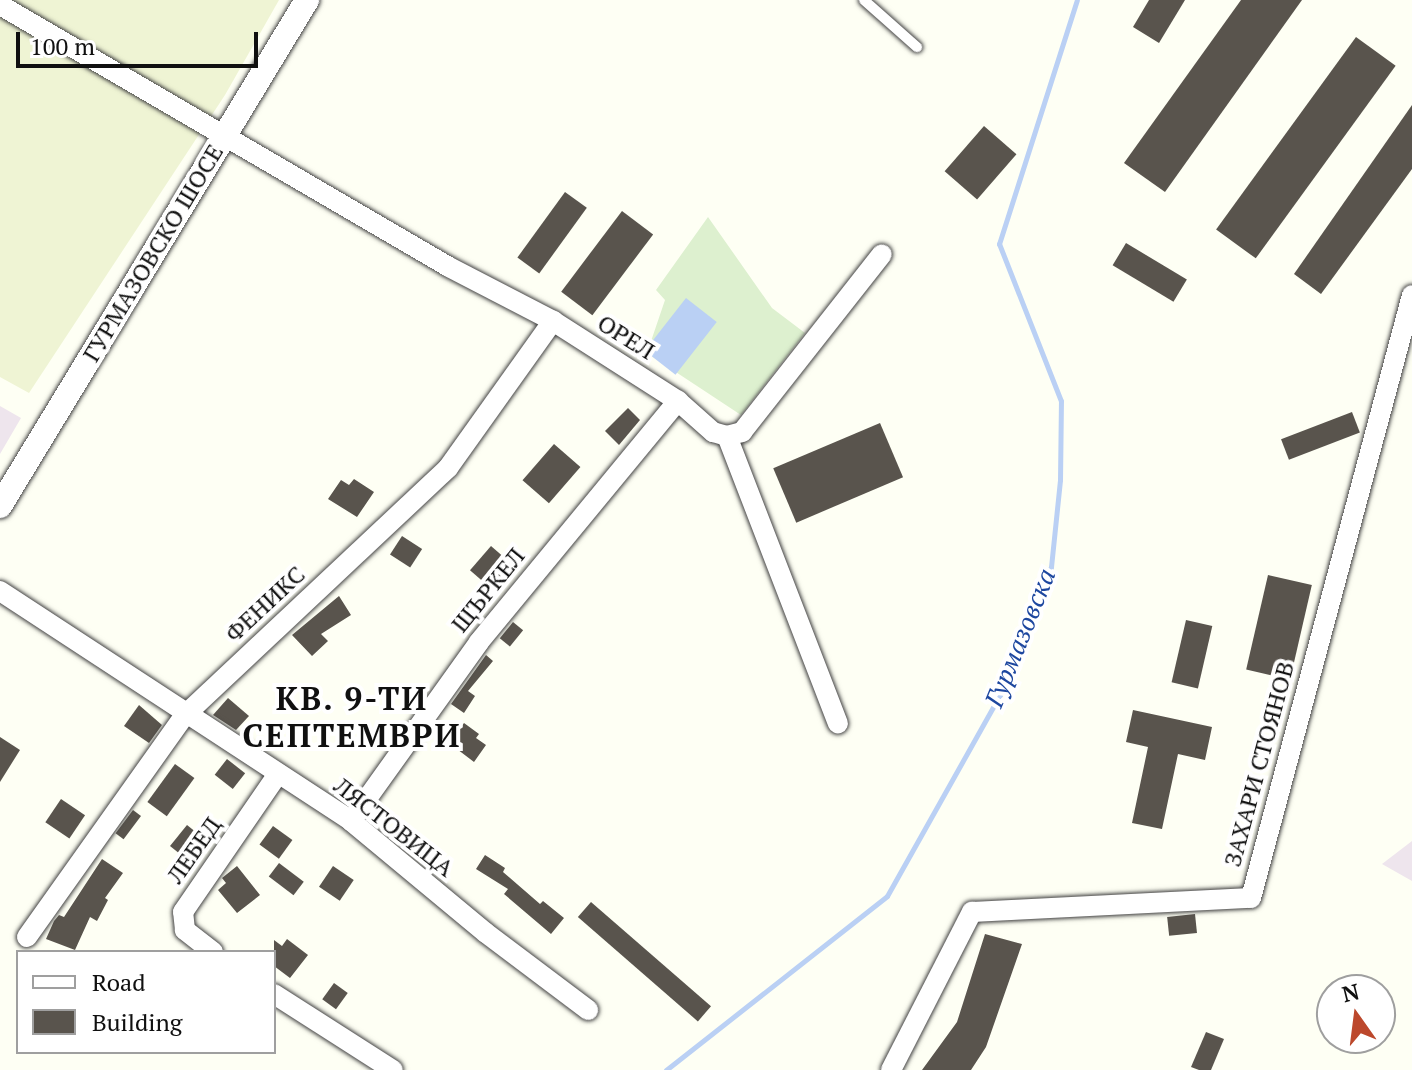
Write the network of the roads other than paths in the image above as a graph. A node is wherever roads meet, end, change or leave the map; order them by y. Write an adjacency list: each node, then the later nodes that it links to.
1 (307, 0): 5 (street, ГУРМАЗОВСКО ШОСЕ)
2 (864, 0): 4 (lane)
3 (0, 5): 5 (street, ОРЕЛ)
4 (917, 47)
5 (225, 135): 8 (street, ОРЕЛ); 11 (street, ГУРМАЗОВСКО ШОСЕ)
6 (882, 254): 10 (street)
7 (1412, 295): 22 (street, ЗАХАРИ СТОЯНОВ)
8 (553, 321): 9 (street, ОРЕЛ); 13 (street, ФЕНИКС)
9 (678, 401): 10 (street, ОРЕЛ); 16 (street, ЩЪРКЕЛ)
10 (727, 436): 14 (street)
11 (2, 497)
12 (0, 591): 13 (street, ЛЯСТОВИЦА)
13 (185, 715): 15 (street, ЛЯСТОВИЦА); 17 (street, ФЕНИКС)
14 (838, 723)
15 (278, 774): 16 (street, ЛЯСТОВИЦА); 18 (street, ЛЕБЕД)
16 (351, 821): 20 (street, ЛЯСТОВИЦА)
17 (27, 937)
18 (210, 950)
19 (276, 995): 21 (street)
20 (588, 1010)
21 (393, 1070)
22 (891, 1070)

